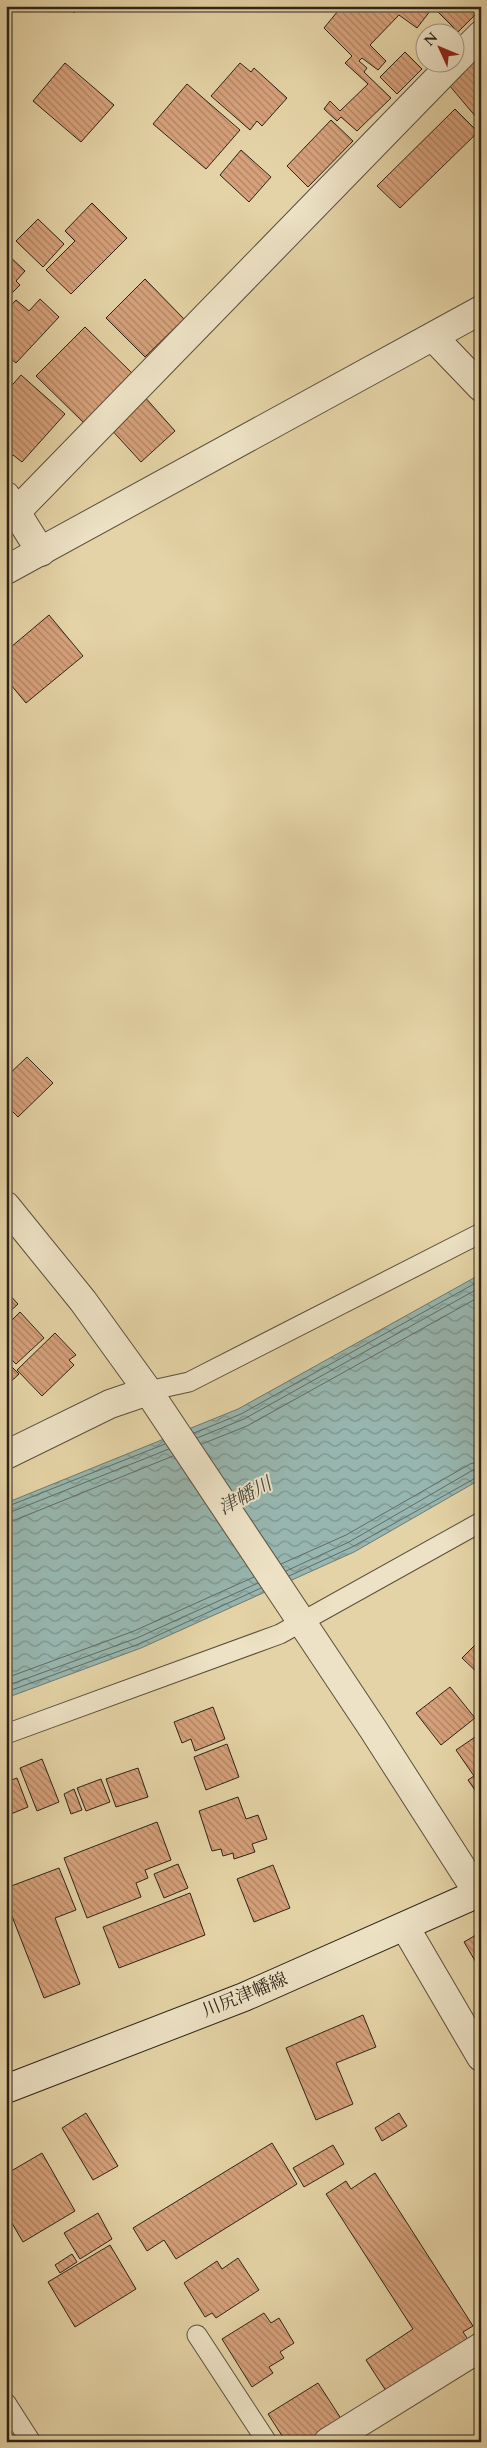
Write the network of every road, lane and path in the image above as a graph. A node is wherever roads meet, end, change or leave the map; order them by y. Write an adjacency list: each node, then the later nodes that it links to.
1 (481, 35): 2 (street)
2 (464, 52)
3 (444, 72): 7 (street)
4 (481, 310): 5 (street)
5 (432, 337): 6 (street); 8 (street)
6 (481, 387)
7 (11, 503): 8 (street)
8 (41, 552): 9 (street)
9 (6, 570)
10 (6, 1206): 12 (street)
11 (481, 1233): 12 (lane)
12 (154, 1399): 13 (street); 15 (street)
13 (6, 1455)
14 (481, 1522): 15 (lane)
15 (298, 1617): 16 (lane); 17 (street)
16 (6, 1734)
17 (480, 1892): 18 (street, 川尻津幡線)
18 (405, 1927): 19 (street); 20 (street, 川尻津幡線)
19 (481, 2057)
20 (6, 2089)
21 (197, 2335): 25 (lane)
22 (481, 2347): 26 (street)
23 (6, 2402): 24 (lane)
24 (31, 2442)
25 (267, 2442)
26 (328, 2442)

